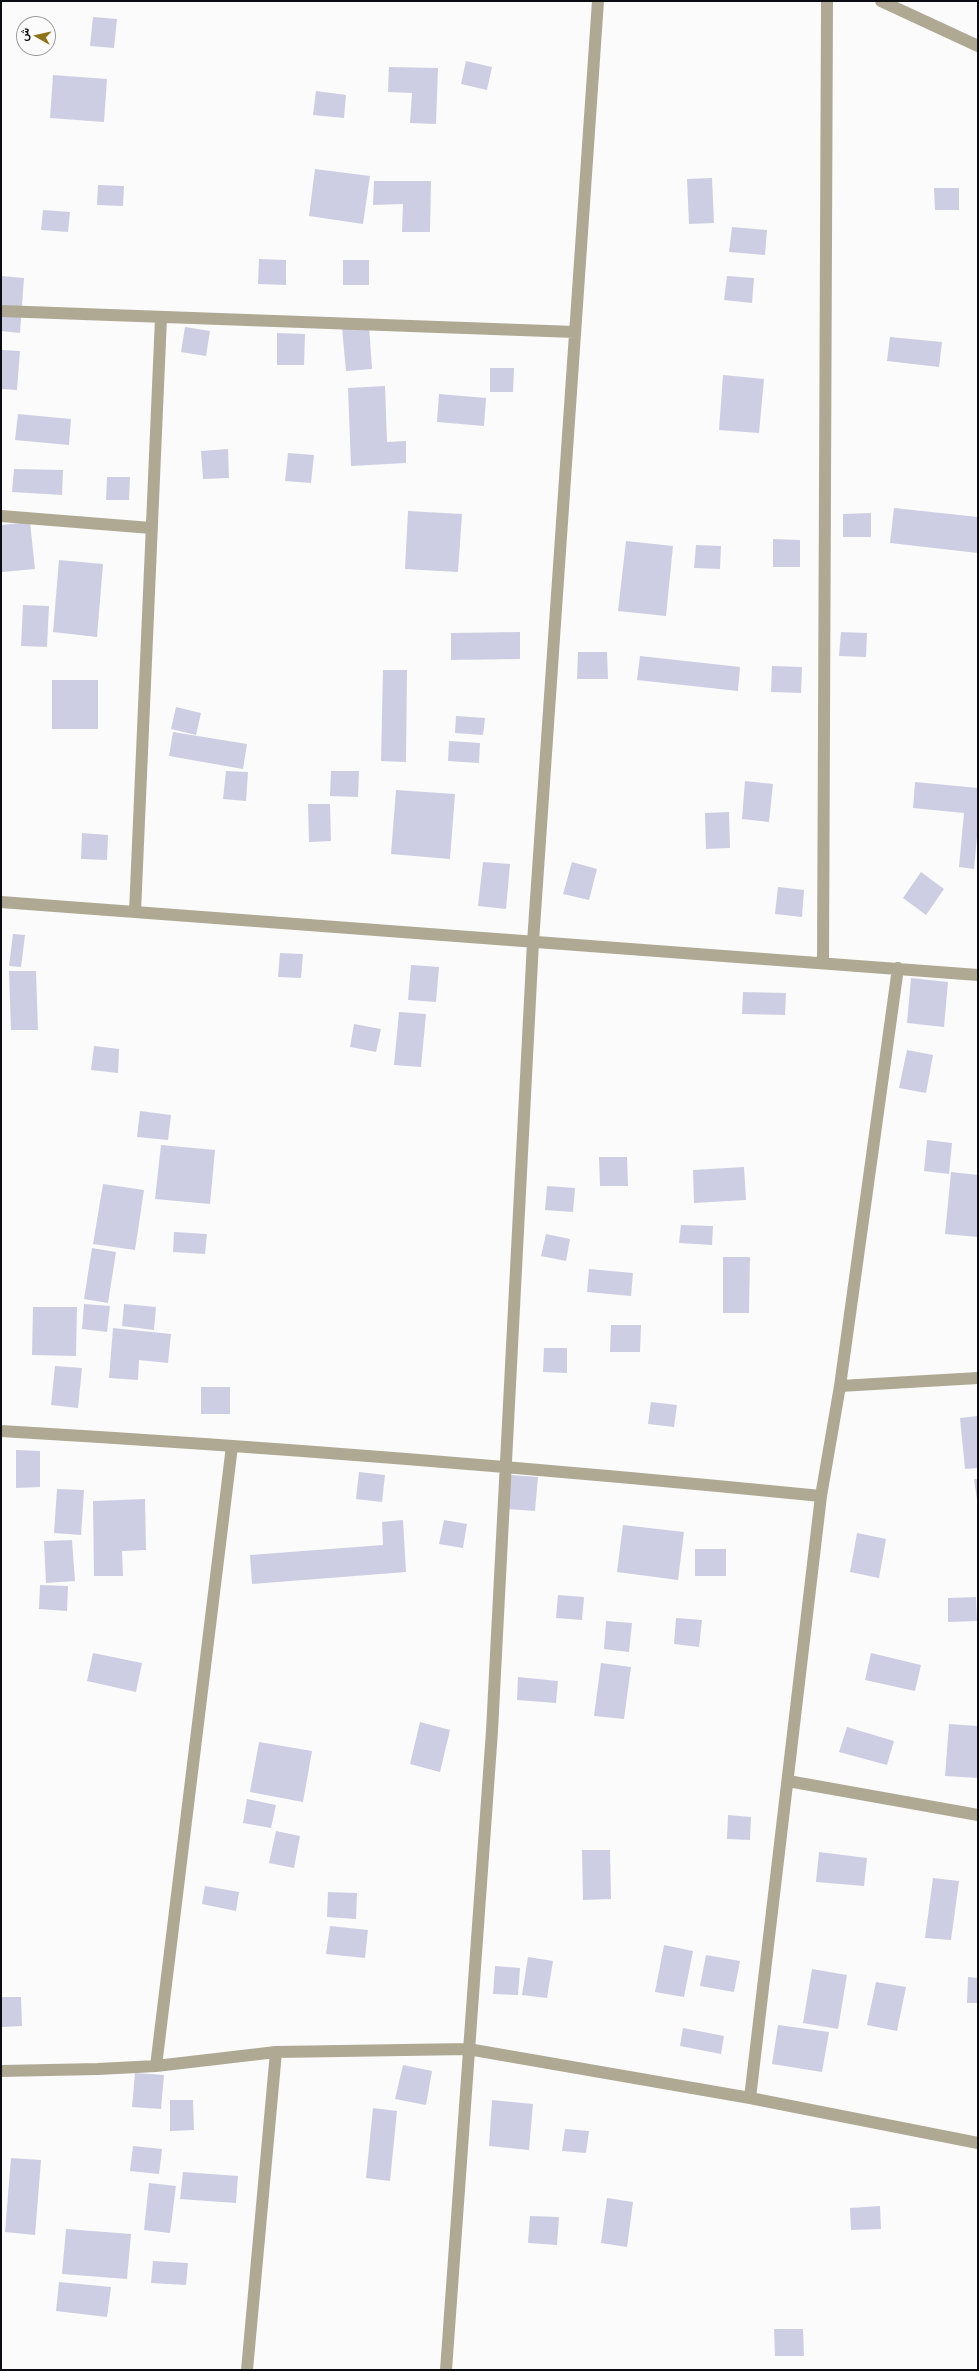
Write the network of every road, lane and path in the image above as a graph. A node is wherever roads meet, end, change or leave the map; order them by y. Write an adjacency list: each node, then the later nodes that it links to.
1 (598, 1): 7 (street)
2 (827, 1): 13 (street)
3 (881, 1): 4 (street)
4 (978, 46)
5 (1, 311): 6 (street)
6 (161, 318): 7 (street); 9 (street)
7 (575, 332): 12 (street)
8 (1, 516): 9 (street)
9 (151, 528): 11 (street)
10 (1, 902): 11 (street)
11 (135, 912): 12 (street)
12 (533, 942): 13 (street); 20 (street)
13 (823, 963): 14 (street)
14 (898, 968): 15 (street); 17 (street)
15 (978, 975)
16 (978, 1378): 17 (street)
17 (840, 1386): 21 (street)
18 (1, 1431): 19 (street)
19 (232, 1446): 20 (street); 26 (street)
20 (505, 1467): 21 (street); 24 (street)
21 (821, 1496): 22 (street)
22 (788, 1781): 23 (street); 28 (street)
23 (978, 1815)
24 (468, 2049): 25 (street); 28 (street); 31 (street)
25 (276, 2052): 26 (street); 30 (street)
26 (156, 2066): 27 (street)
27 (1, 2070)
28 (750, 2098): 29 (street)
29 (978, 2143)
30 (247, 2370)
31 (446, 2370)

